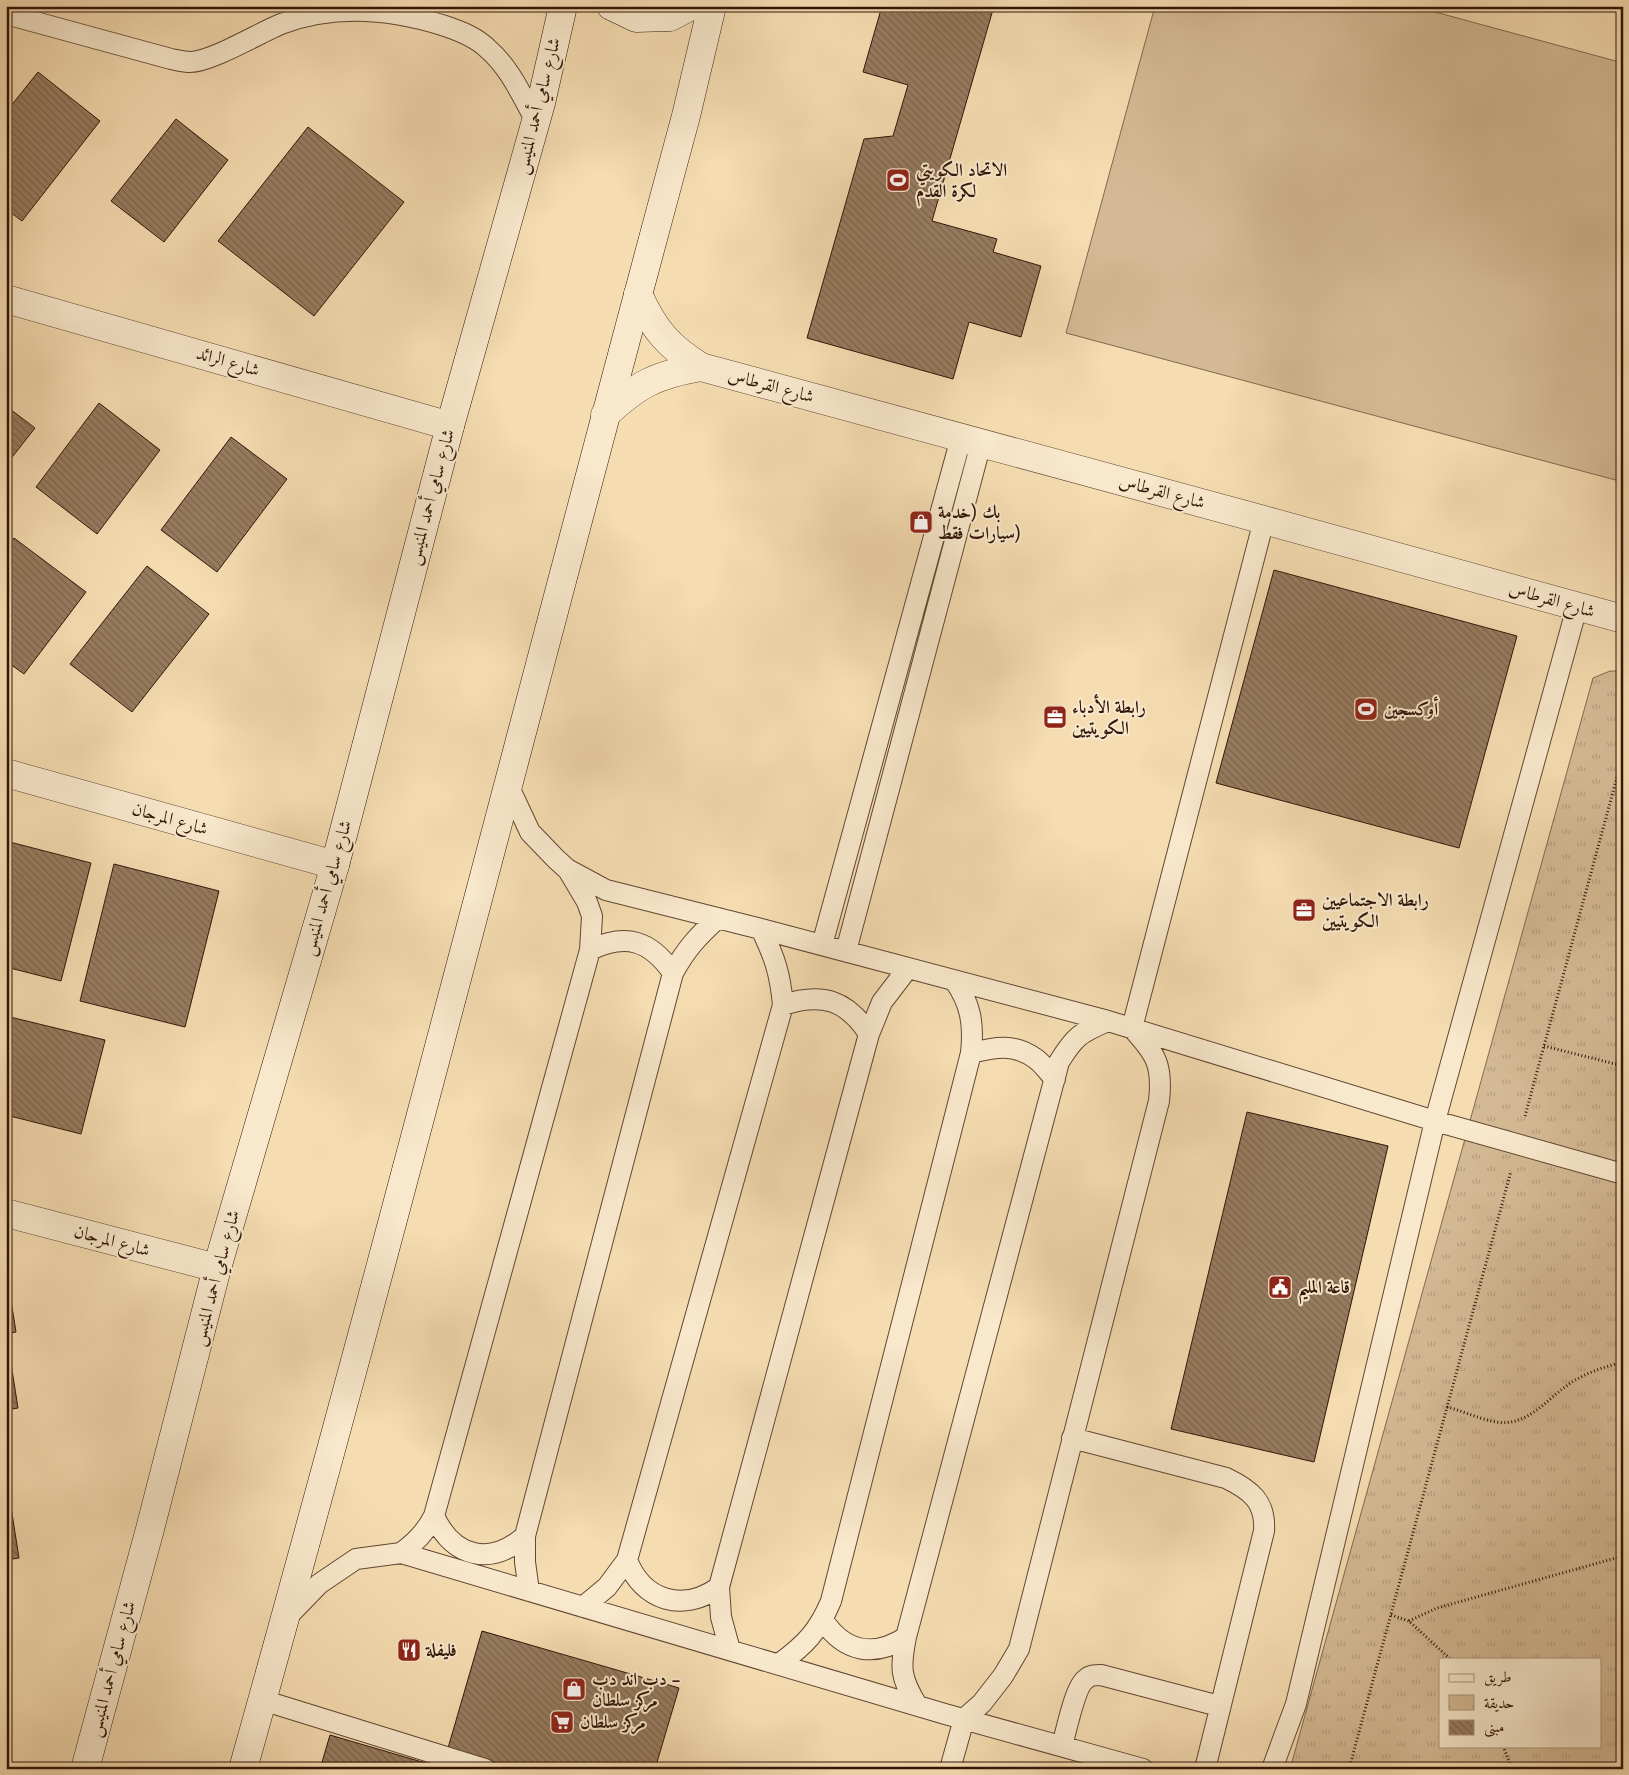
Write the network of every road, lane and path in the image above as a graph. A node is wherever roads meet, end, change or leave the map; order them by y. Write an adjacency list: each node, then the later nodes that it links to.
1 (563, 6): 8 (main road, شارع سامي أحمد المنيس)
2 (611, 6): 3 (main road)
3 (691, 6)
4 (712, 6): 9 (main road)
5 (415, 12): 7 (lane); 8 (lane)
6 (6, 14): 7 (lane)
7 (284, 15)
8 (536, 121): 13 (main road, شارع سامي أحمد المنيس)
9 (638, 294): 11 (main road, شارع القرطاس); 12 (main road)
10 (6, 299): 13 (main road, شارع الرائد)
11 (701, 367): 12 (main road, شارع القرطاس); 14 (main road, شارع القرطاس)
12 (605, 415): 20 (main road)
13 (450, 426): 21 (main road, شارع سامي أحمد المنيس)
14 (971, 440): 15 (main road, شارع القرطاس); 25 (lane); 27 (lane)
15 (1264, 520): 16 (main road, شارع القرطاس); 33 (lane)
16 (1577, 607): 17 (main road, شارع القرطاس); 39 (lane)
17 (1623, 620)
18 (1623, 755): 35 (path)
19 (6, 773): 21 (main road, شارع المرجان)
20 (508, 785): 22 (lane); 56 (main road)
21 (335, 865): 43 (main road, شارع سامي أحمد المنيس)
22 (567, 869): 23 (lane); 26 (lane)
23 (718, 918): 24 (lane); 29 (lane)
24 (761, 929): 25 (lane); 31 (lane)
25 (822, 945): 27 (lane)
26 (590, 950): 29 (lane); 47 (lane)
27 (846, 952): 28 (lane)
28 (908, 968): 30 (lane); 34 (lane)
29 (673, 973): 48 (lane)
30 (954, 980): 32 (lane); 36 (lane)
31 (783, 1005): 34 (lane); 51 (lane)
32 (1108, 1021): 33 (lane); 38 (lane)
33 (1132, 1028): 39 (lane); 46 (lane)
34 (869, 1034): 52 (lane)
35 (1544, 1046): 37 (path); 40 (path)
36 (971, 1053): 38 (lane); 57 (lane)
37 (1623, 1066)
38 (1055, 1079): 59 (lane)
39 (1436, 1121): 40 (lane); 75 (lane)
40 (1518, 1143): 41 (lane); 45 (path)
41 (1623, 1174)
42 (6, 1213): 43 (main road, شارع المرجان)
43 (217, 1268): 69 (main road, شارع سامي أحمد المنيس)
44 (1623, 1362): 45 (path)
45 (1447, 1407): 55 (path)
46 (1072, 1438): 65 (lane); 66 (lane)
47 (434, 1516): 48 (lane); 49 (lane)
48 (526, 1536): 53 (lane)
49 (401, 1553): 53 (lane); 56 (lane)
50 (1623, 1556): 58 (path)
51 (627, 1560): 52 (lane); 54 (lane)
52 (719, 1587): 60 (lane)
53 (529, 1591): 54 (lane)
54 (583, 1607): 60 (lane)
55 (1391, 1615): 58 (path); 76 (path)
56 (286, 1618): 63 (main road)
57 (823, 1620): 59 (lane); 62 (lane)
58 (1408, 1621): 61 (path)
59 (906, 1637): 64 (lane)
60 (730, 1650): 62 (lane)
61 (1449, 1658)
62 (779, 1664): 64 (lane)
63 (262, 1700): 70 (main road); 71 (lane)
64 (917, 1705): 66 (lane)
65 (1219, 1706): 67 (lane); 74 (lane)
66 (964, 1719): 67 (lane); 72 (lane)
67 (1062, 1746): 73 (lane)
68 (1504, 1748): 77 (path)
69 (85, 1769)
70 (243, 1769)
71 (485, 1769)
72 (950, 1769)
73 (1143, 1769)
74 (1204, 1769)
75 (1272, 1769)
76 (1349, 1769)
77 (1512, 1769)

